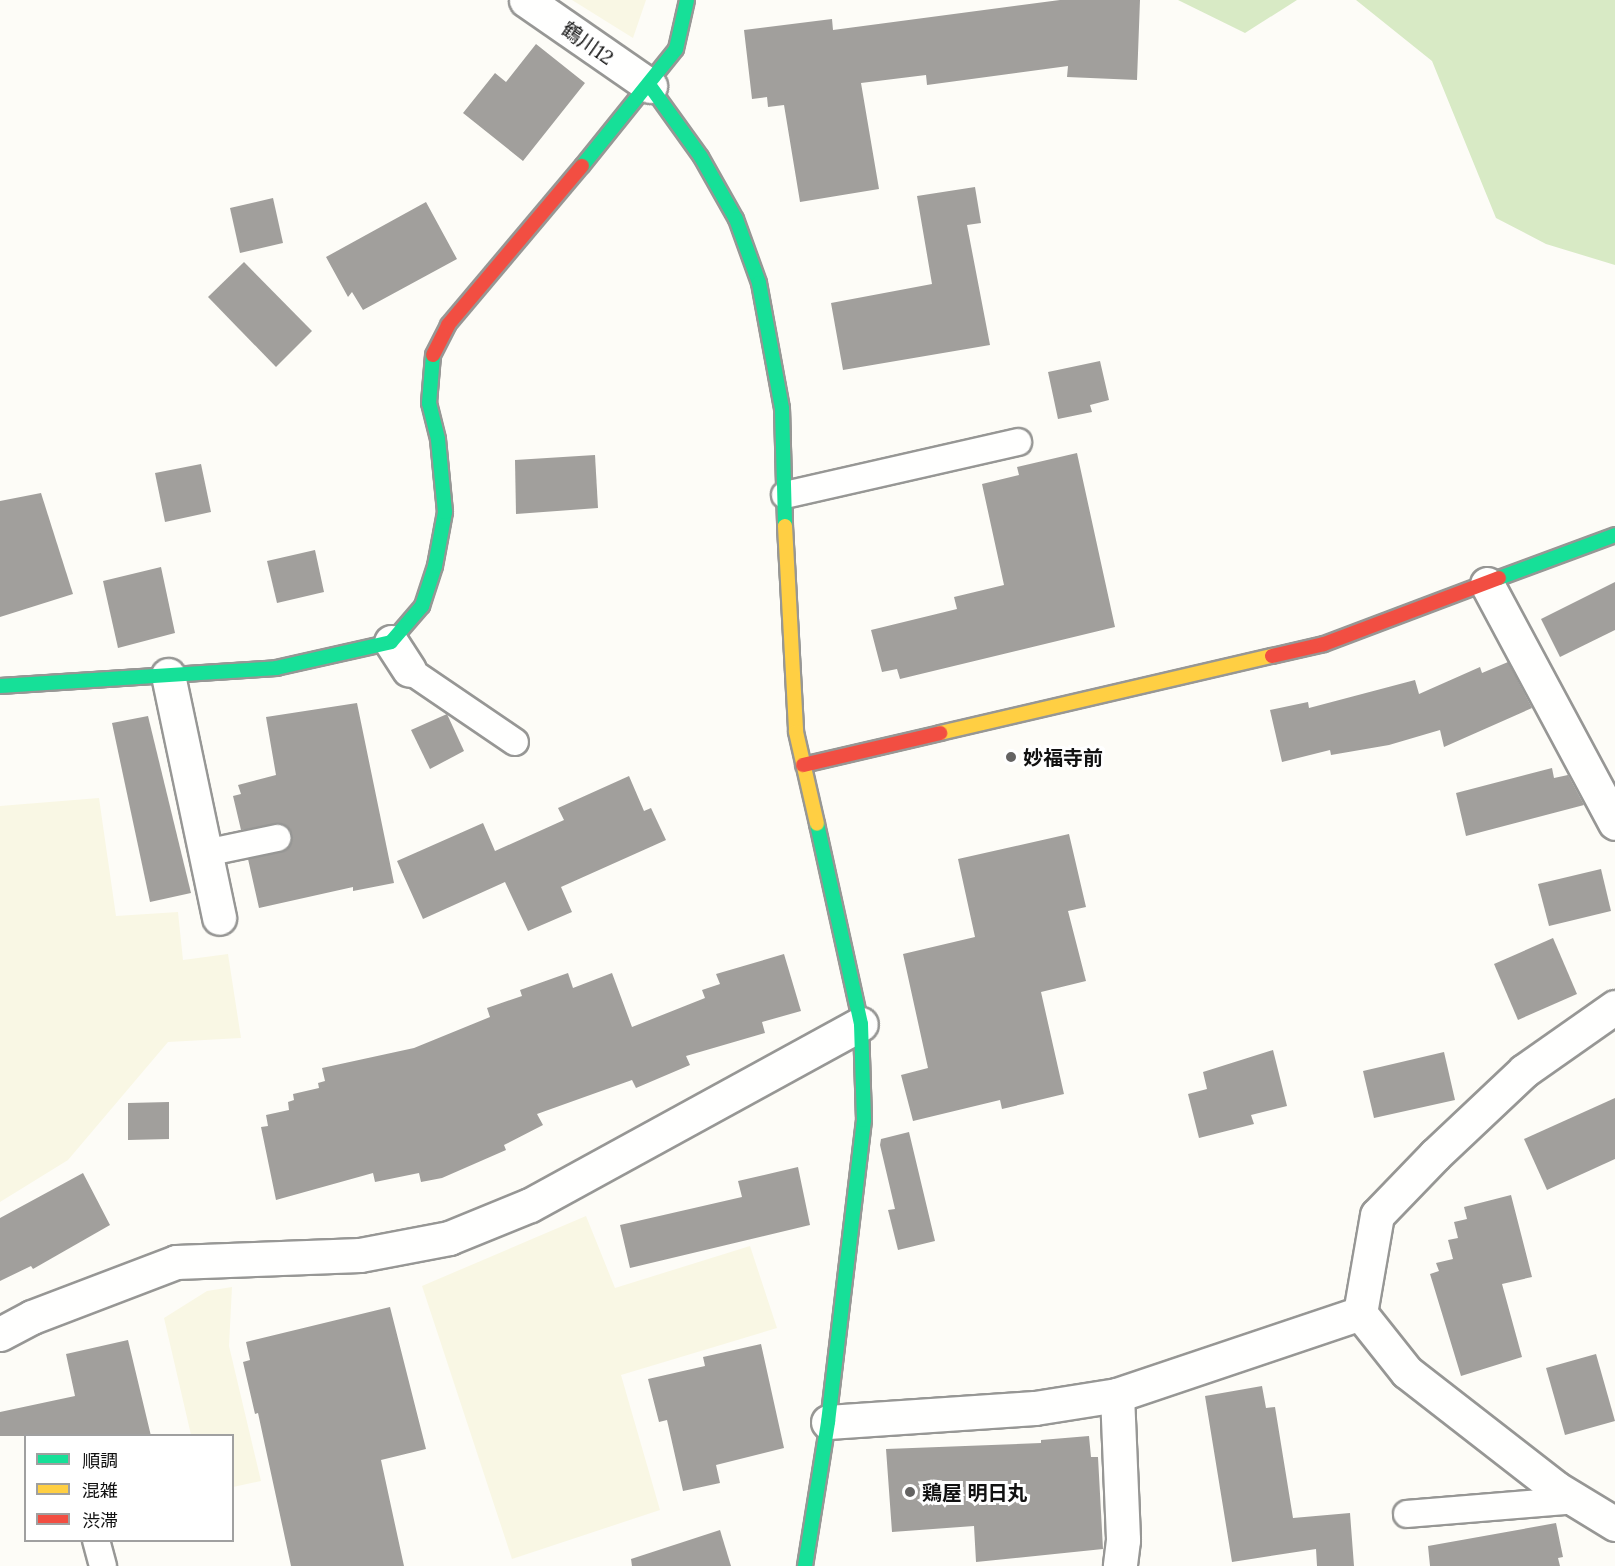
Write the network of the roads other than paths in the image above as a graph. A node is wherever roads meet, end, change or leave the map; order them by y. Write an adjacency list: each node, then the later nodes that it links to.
1 (526, 0): 3 (street, 鶴川12)
2 (687, 0): 3 (street)
3 (650, 86): 5 (street); 8 (street)
4 (1018, 442): 5 (lane)
5 (785, 495): 13 (street)
6 (1615, 535): 7 (street)
7 (1487, 584): 13 (street); 14 (street)
8 (391, 642): 9 (street); 10 (street)
9 (409, 670): 12 (lane)
10 (168, 675): 11 (street); 16 (street)
11 (0, 686)
12 (515, 742)
13 (803, 765): 19 (street)
14 (1615, 824)
15 (277, 838): 16 (lane)
16 (205, 854): 17 (street)
17 (219, 918)
18 (1615, 1007): 20 (street)
19 (861, 1024): 21 (street); 23 (street)
20 (1360, 1313): 22 (street); 24 (street)
21 (0, 1334)
22 (1117, 1395): 23 (street); 30 (street)
23 (828, 1422): 29 (street)
24 (1576, 1500): 25 (lane); 26 (street)
25 (1407, 1514)
26 (1615, 1524)
27 (97, 1542): 28 (lane)
28 (103, 1566)
29 (805, 1566)
30 (1120, 1566)

